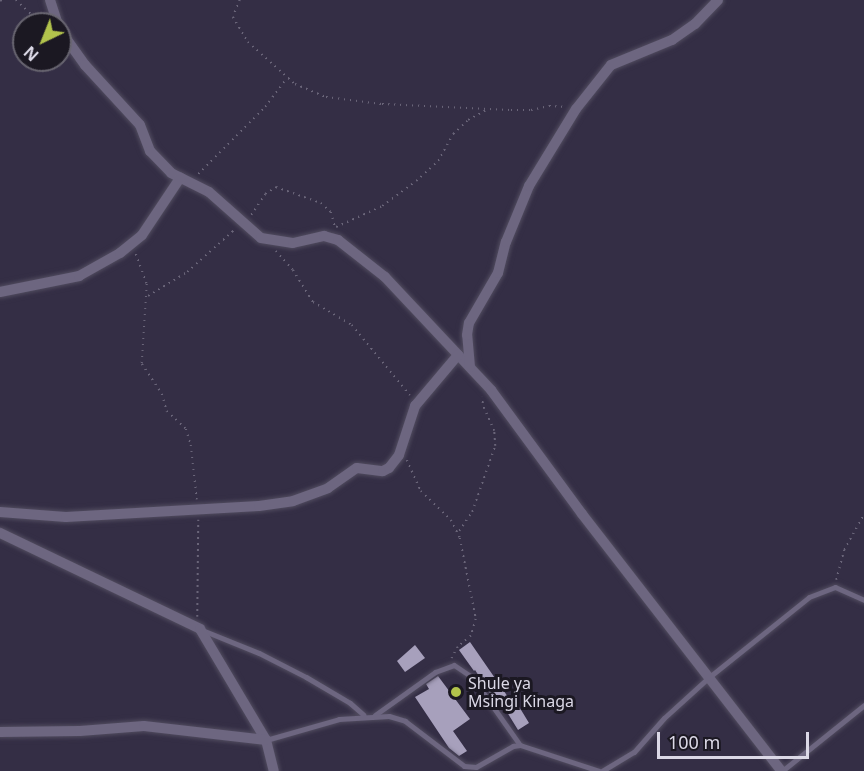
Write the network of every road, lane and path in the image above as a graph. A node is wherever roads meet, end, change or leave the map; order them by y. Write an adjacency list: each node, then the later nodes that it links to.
1 (16, 0): 4 (path)
2 (240, 0): 6 (path)
3 (717, 0): 8 (street)
4 (52, 4)
5 (72, 47): 9 (street)
6 (287, 77): 7 (path); 9 (path)
7 (489, 108): 8 (path); 11 (path)
8 (576, 109): 18 (street)
9 (183, 179): 10 (street); 14 (street)
10 (244, 223): 11 (path); 12 (street); 16 (path)
11 (336, 228): 13 (path)
12 (261, 238): 13 (street); 20 (path)
13 (338, 240): 17 (street)
14 (131, 245): 15 (street); 16 (path)
15 (0, 292)
16 (148, 297): 22 (path)
17 (458, 355): 18 (street); 20 (street)
18 (470, 367): 19 (street)
19 (482, 381): 25 (path); 31 (street)
20 (415, 406): 21 (street)
21 (402, 447): 22 (street); 25 (path)
22 (198, 510): 23 (street); 29 (path)
23 (0, 512)
24 (864, 514): 27 (path)
25 (458, 531): 30 (path)
26 (0, 533): 29 (street)
27 (835, 586): 28 (lane); 31 (lane)
28 (864, 600)
29 (198, 628): 33 (lane); 36 (street)
30 (446, 666): 34 (lane); 37 (lane)
31 (708, 678): 39 (lane); 40 (street)
32 (864, 705): 40 (lane)
33 (364, 715): 34 (lane); 36 (lane)
34 (375, 715): 37 (lane)
35 (0, 732): 36 (street)
36 (266, 740): 38 (street)
37 (520, 745): 39 (lane)
38 (273, 771)
39 (601, 771)
40 (781, 771)

